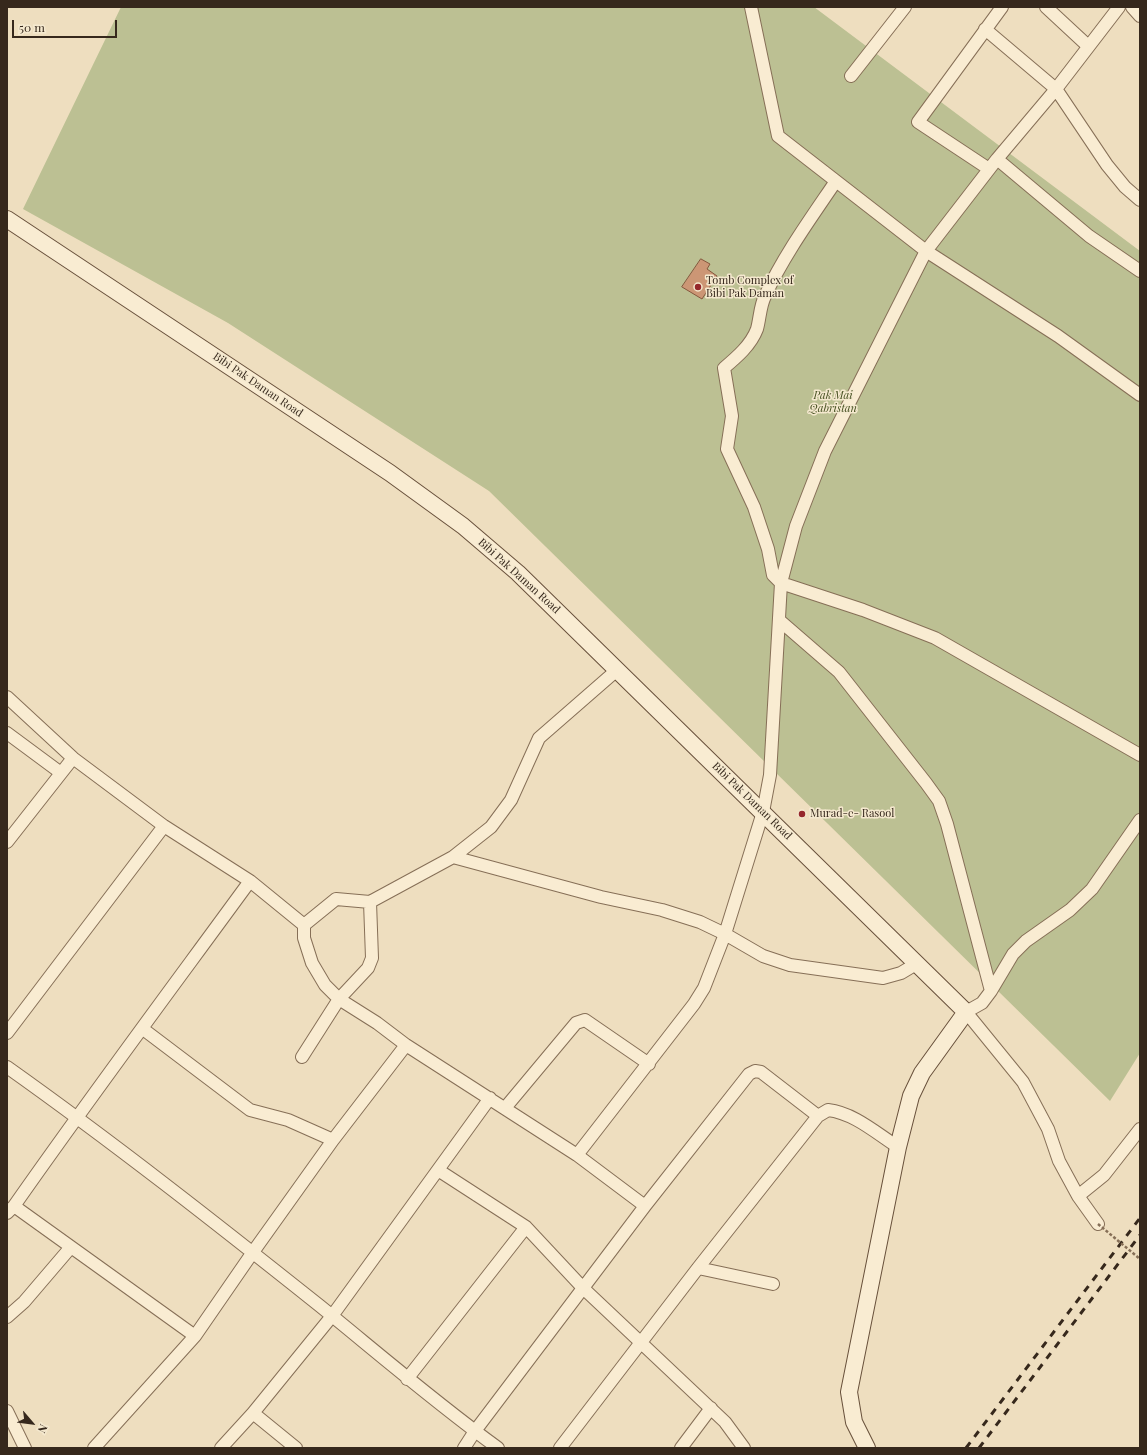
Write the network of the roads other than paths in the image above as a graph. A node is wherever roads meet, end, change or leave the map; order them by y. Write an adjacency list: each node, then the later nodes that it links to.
1 (751, 7): 14 (street)
2 (905, 7): 10 (street)
3 (1002, 7): 8 (street)
4 (1046, 7): 9 (street)
5 (1119, 7): 9 (street)
6 (1132, 7): 7 (street)
7 (1140, 16)
8 (985, 29): 11 (street); 13 (street)
9 (1088, 46): 11 (street)
10 (851, 76)
11 (1056, 89): 12 (street); 15 (street)
12 (997, 159): 13 (street); 18 (street)
13 (989, 169): 17 (street)
14 (836, 181): 17 (street); 20 (street)
15 (1140, 200)
16 (7, 219): 22 (street, Bibi Pak Daman Road)
17 (926, 251): 19 (street); 20 (street)
18 (1140, 271)
19 (1140, 395)
20 (782, 583): 21 (street); 25 (street)
21 (779, 620): 28 (street); 38 (street)
22 (617, 670): 28 (street, Bibi Pak Daman Road); 32 (street)
23 (7, 697): 26 (street)
24 (7, 733): 27 (street)
25 (1140, 755)
26 (73, 758): 27 (street); 30 (street)
27 (62, 772): 31 (street)
28 (763, 812): 36 (street); 37 (street, Bibi Pak Daman Road)
29 (1140, 820): 38 (street)
30 (164, 826): 33 (street); 42 (street)
31 (7, 842)
32 (453, 857): 34 (street); 36 (street)
33 (250, 881): 35 (street); 41 (street)
34 (370, 902): 35 (street); 39 (street)
35 (304, 925): 39 (street)
36 (725, 934): 37 (street); 45 (street)
37 (916, 964): 40 (street, Bibi Pak Daman Road)
38 (991, 991): 40 (street)
39 (339, 999): 43 (street); 44 (street)
40 (966, 1012): 53 (street); 56 (street)
41 (142, 1029): 50 (street); 52 (street)
42 (7, 1032)
43 (406, 1045): 47 (street); 52 (street)
44 (302, 1057)
45 (649, 1064): 48 (street); 54 (street)
46 (7, 1067): 50 (street)
47 (490, 1098): 48 (street); 55 (street)
48 (505, 1108): 54 (street)
49 (818, 1116): 53 (street); 57 (street); 63 (street)
50 (77, 1117): 58 (street); 62 (street)
51 (1140, 1129): 56 (street)
52 (333, 1140): 62 (street)
53 (898, 1147): 84 (street)
54 (577, 1155): 57 (street)
55 (438, 1170): 60 (street); 66 (street)
56 (1078, 1196): 59 (street)
57 (644, 1206): 65 (street)
58 (11, 1209): 61 (street)
59 (1098, 1224)
60 (526, 1227): 65 (street); 70 (street)
61 (71, 1247): 67 (street); 68 (street)
62 (253, 1252): 66 (street); 68 (street)
63 (698, 1268): 64 (street); 69 (street)
64 (773, 1284)
65 (583, 1288): 69 (street); 74 (street)
66 (332, 1316): 70 (street); 73 (street)
67 (7, 1317)
68 (195, 1336): 76 (street)
69 (642, 1342): 71 (street); 81 (street)
70 (407, 1379): 74 (street)
71 (711, 1408): 82 (street); 83 (street)
72 (7, 1411): 75 (street)
73 (253, 1413): 77 (street); 78 (street)
74 (475, 1431): 79 (street); 80 (street)
75 (25, 1448)
76 (94, 1448)
77 (221, 1448)
78 (296, 1448)
79 (464, 1448)
80 (498, 1448)
81 (560, 1448)
82 (681, 1448)
83 (744, 1448)
84 (867, 1448)

